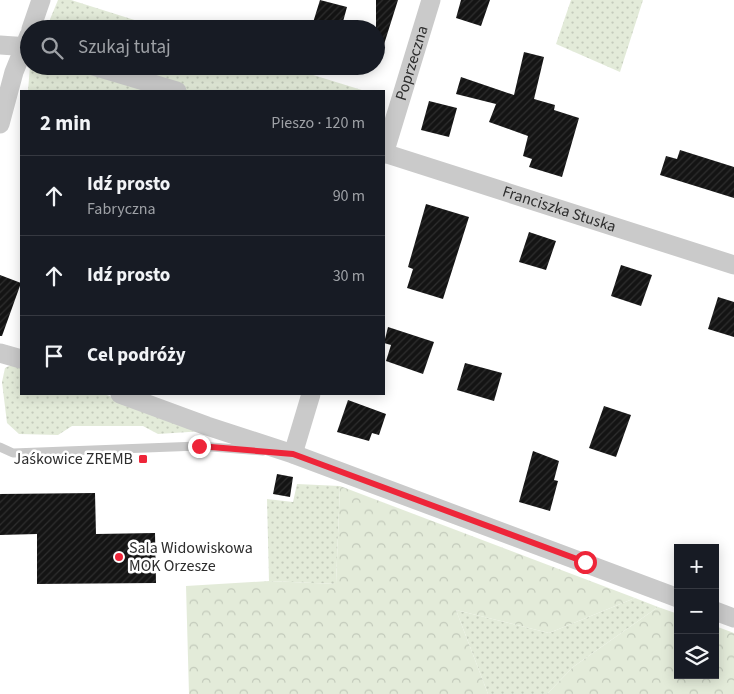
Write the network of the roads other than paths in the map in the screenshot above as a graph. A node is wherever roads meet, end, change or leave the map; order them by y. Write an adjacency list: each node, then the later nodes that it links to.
1 (41, 0): 3 (street)
2 (431, 0): 10 (street, Poprzeczna)
3 (34, 20)
4 (20, 41): 5 (street)
5 (0, 45)
6 (20, 58): 9 (street)
7 (123, 75): 8 (street)
8 (174, 90)
9 (0, 124)
10 (385, 150)
11 (385, 153): 12 (street, Franciszka Stuska)
12 (734, 265)
13 (0, 353): 14 (street)
14 (20, 358)
15 (123, 395): 18 (street)
16 (311, 395): 18 (street)
17 (0, 448): 18 (lane)
18 (293, 454): 19 (street)
19 (674, 597)
20 (719, 612): 21 (street)
21 (734, 618)

